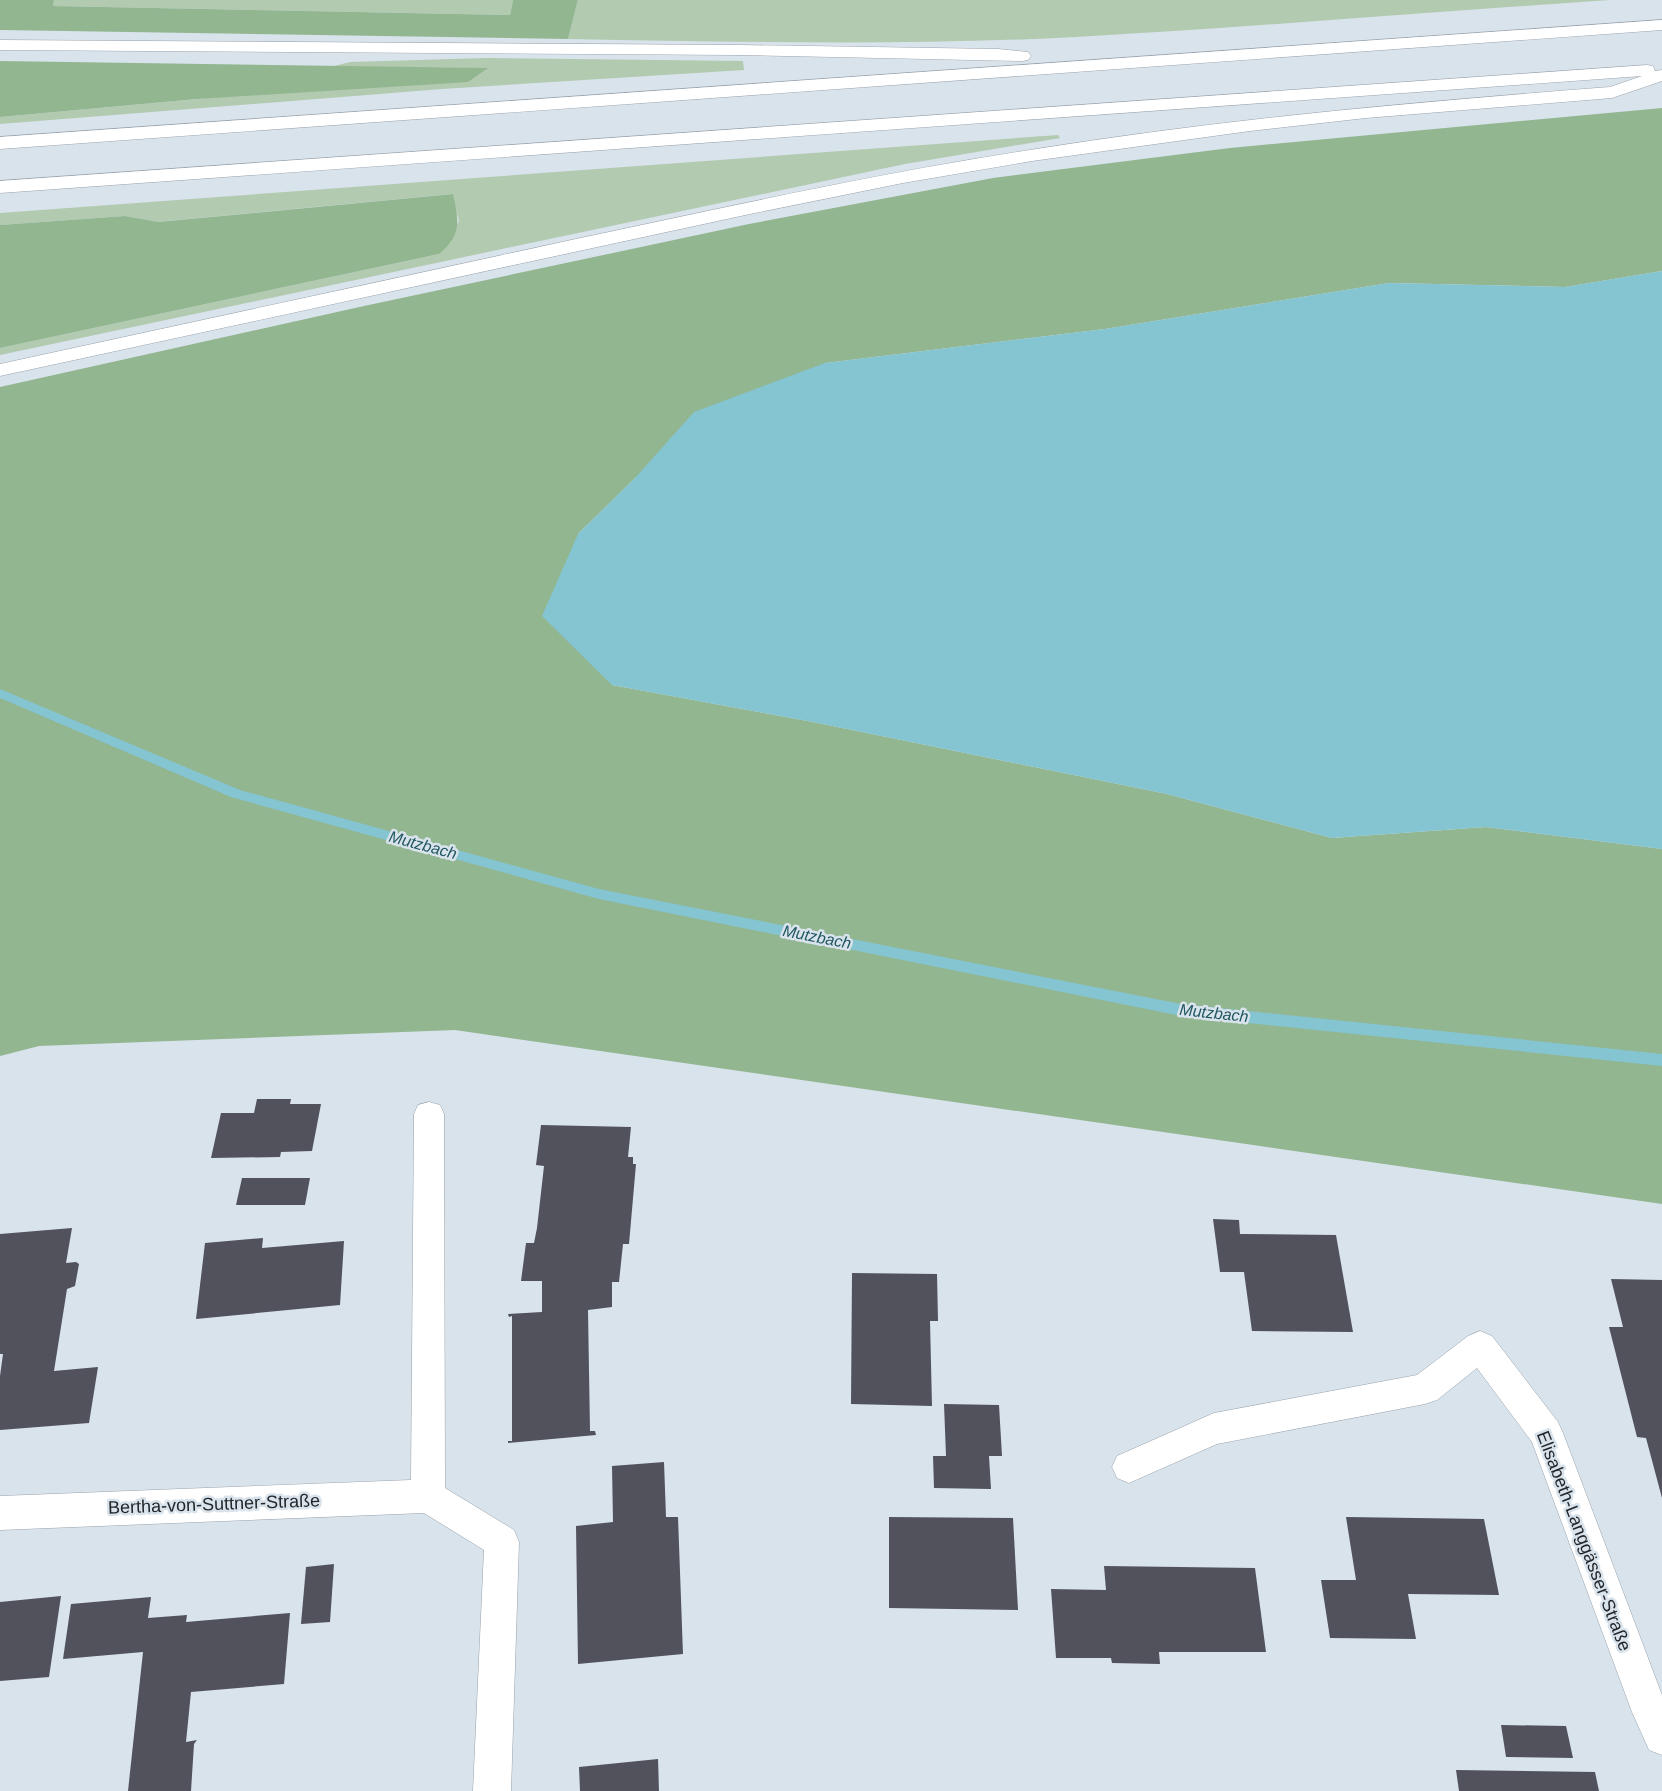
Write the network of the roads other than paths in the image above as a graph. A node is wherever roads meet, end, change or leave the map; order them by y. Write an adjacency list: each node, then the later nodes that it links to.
1 (1662, 25): 3 (main road)
2 (0, 45): 3 (main road)
3 (1111, 65): 6 (main road)
4 (1662, 69): 7 (main road)
5 (1662, 75): 8 (main road)
6 (0, 143)
7 (0, 187)
8 (0, 370)
9 (429, 1114): 11 (main road)
10 (1129, 1467): 13 (main road, Elisabeth-Langgässer-Straße)
11 (428, 1496): 12 (main road, Bertha-von-Suttner-Straße); 14 (main road)
12 (0, 1513)
13 (1662, 1737)
14 (492, 1791)

